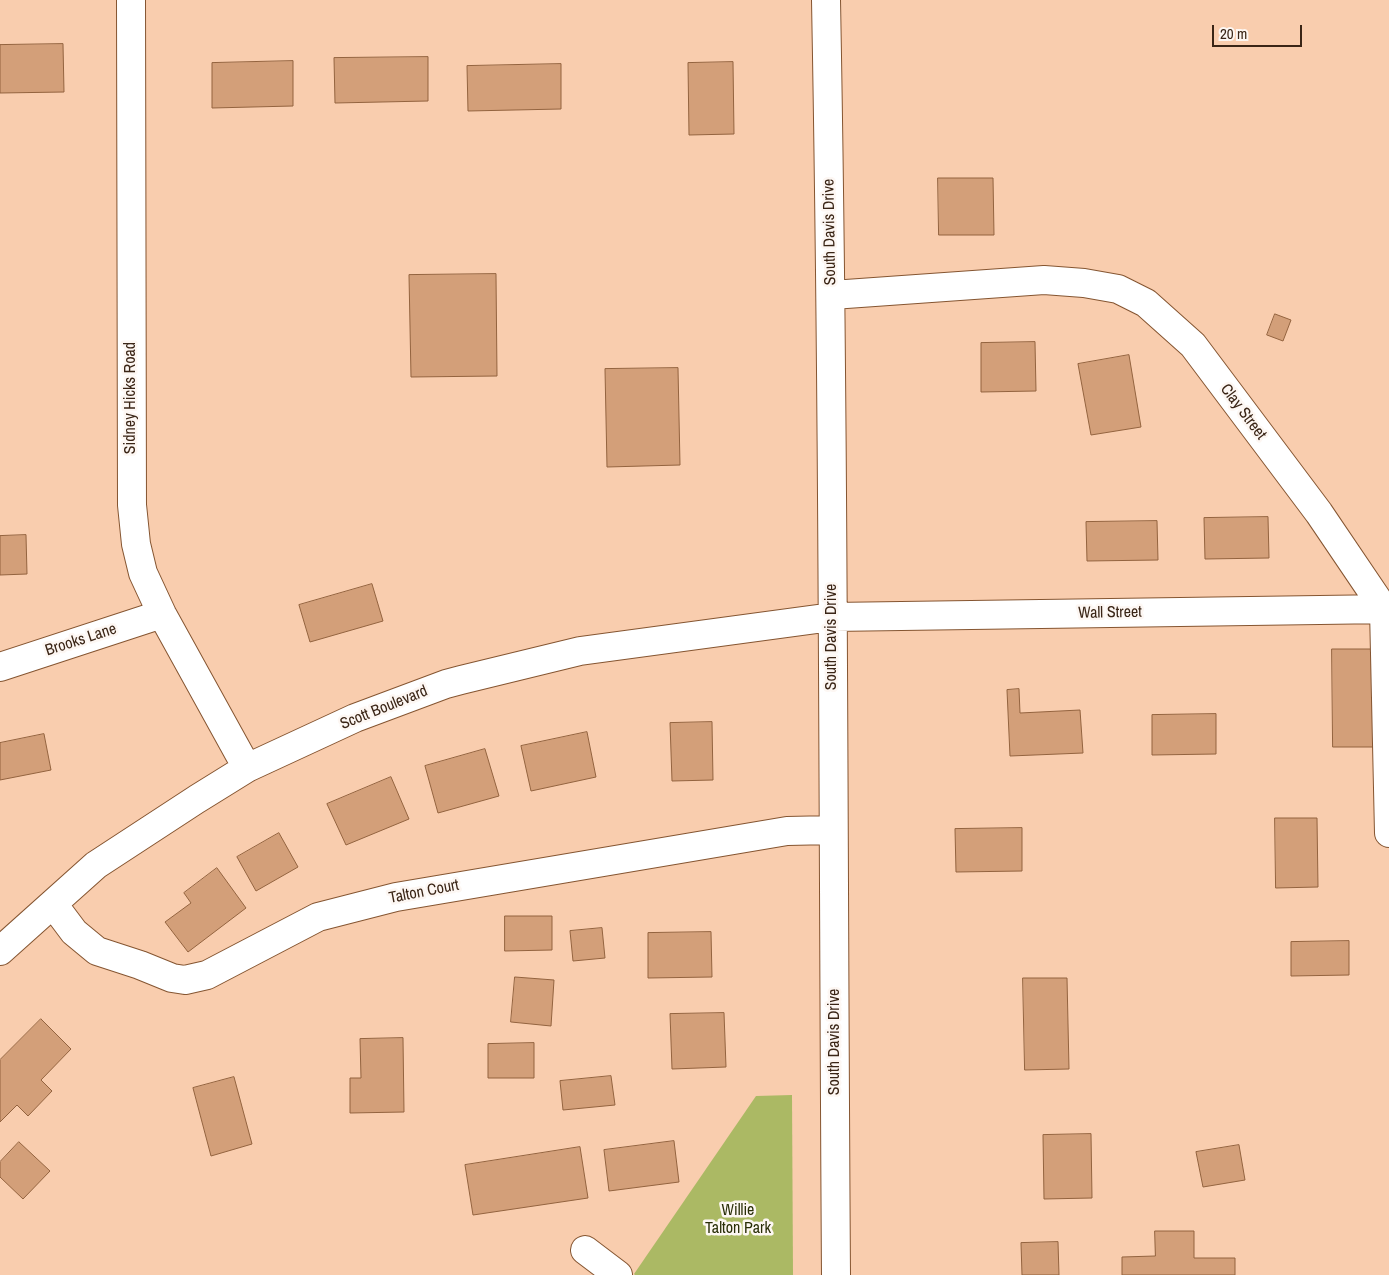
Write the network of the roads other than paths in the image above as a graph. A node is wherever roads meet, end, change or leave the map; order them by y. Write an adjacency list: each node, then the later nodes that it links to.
1 (131, 0): 5 (street, Sidney Hicks Road)
2 (826, 0): 3 (street, South Davis Drive)
3 (832, 295): 4 (street, Clay Street); 6 (street, South Davis Drive)
4 (1387, 609): 6 (street, Wall Street); 10 (street)
5 (162, 614): 7 (street, Brooks Lane); 8 (street, Sidney Hicks Road)
6 (832, 617): 8 (street, Scott Boulevard); 9 (street, South Davis Drive)
7 (0, 667)
8 (247, 768): 11 (street, Scott Boulevard)
9 (833, 830): 11 (street, Talton Court); 15 (street, South Davis Drive)
10 (1389, 833)
11 (52, 904): 12 (street, Scott Boulevard)
12 (0, 951)
13 (585, 1250): 14 (street)
14 (618, 1275)
15 (836, 1275)

